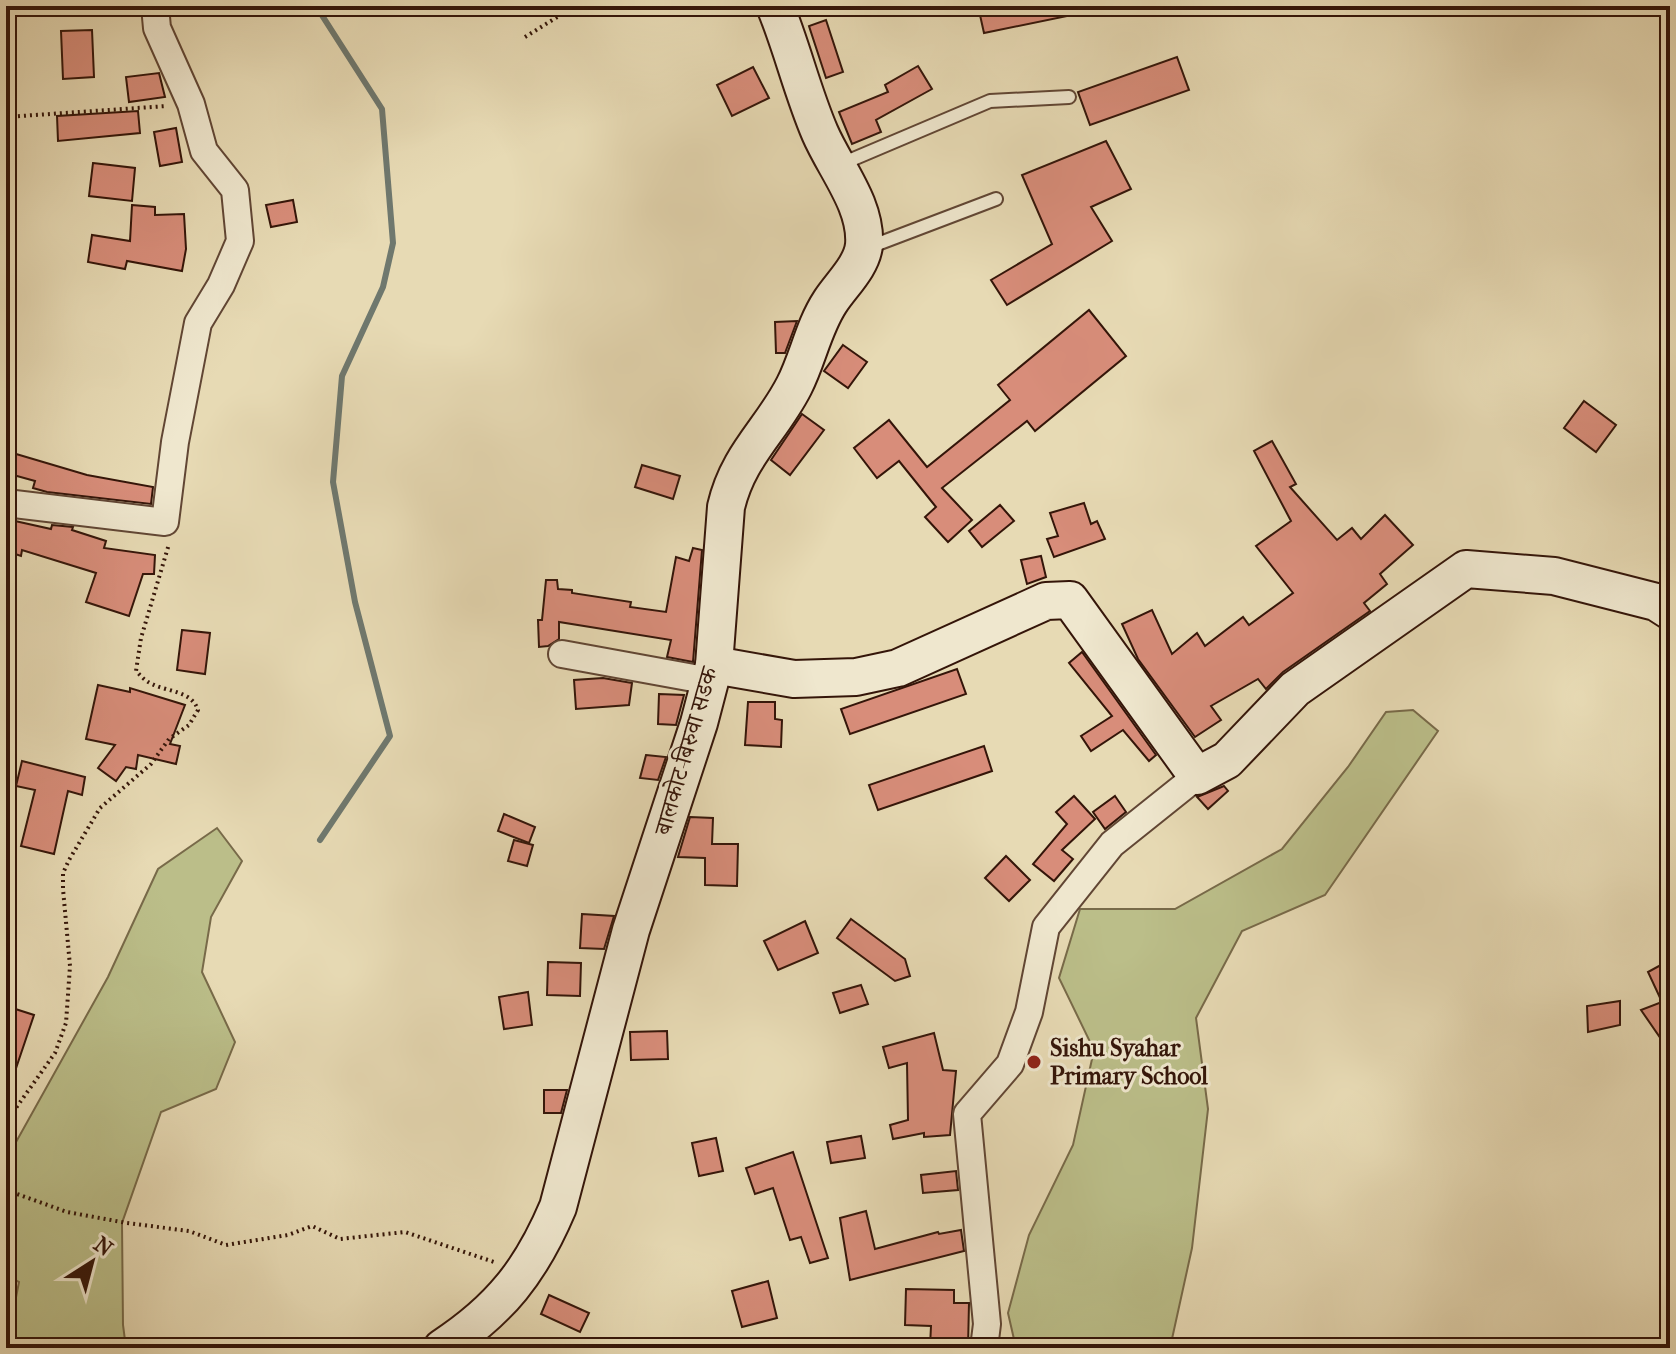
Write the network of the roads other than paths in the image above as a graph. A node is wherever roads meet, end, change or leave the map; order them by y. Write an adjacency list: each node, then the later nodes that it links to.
1 (155, 6): 7 (street)
2 (775, 6): 4 (main road)
3 (1069, 97): 4 (lane)
4 (836, 166): 6 (main road)
5 (996, 199): 6 (lane)
6 (864, 249): 10 (main road, बालकोट-बिरुवा सडक)
7 (6, 503)
8 (1670, 611): 11 (main road)
9 (562, 654): 10 (street)
10 (712, 673): 11 (main road); 12 (main road, बालकोट-बिरुवा सडक)
11 (1197, 776): 13 (street)
12 (442, 1348)
13 (984, 1348)

